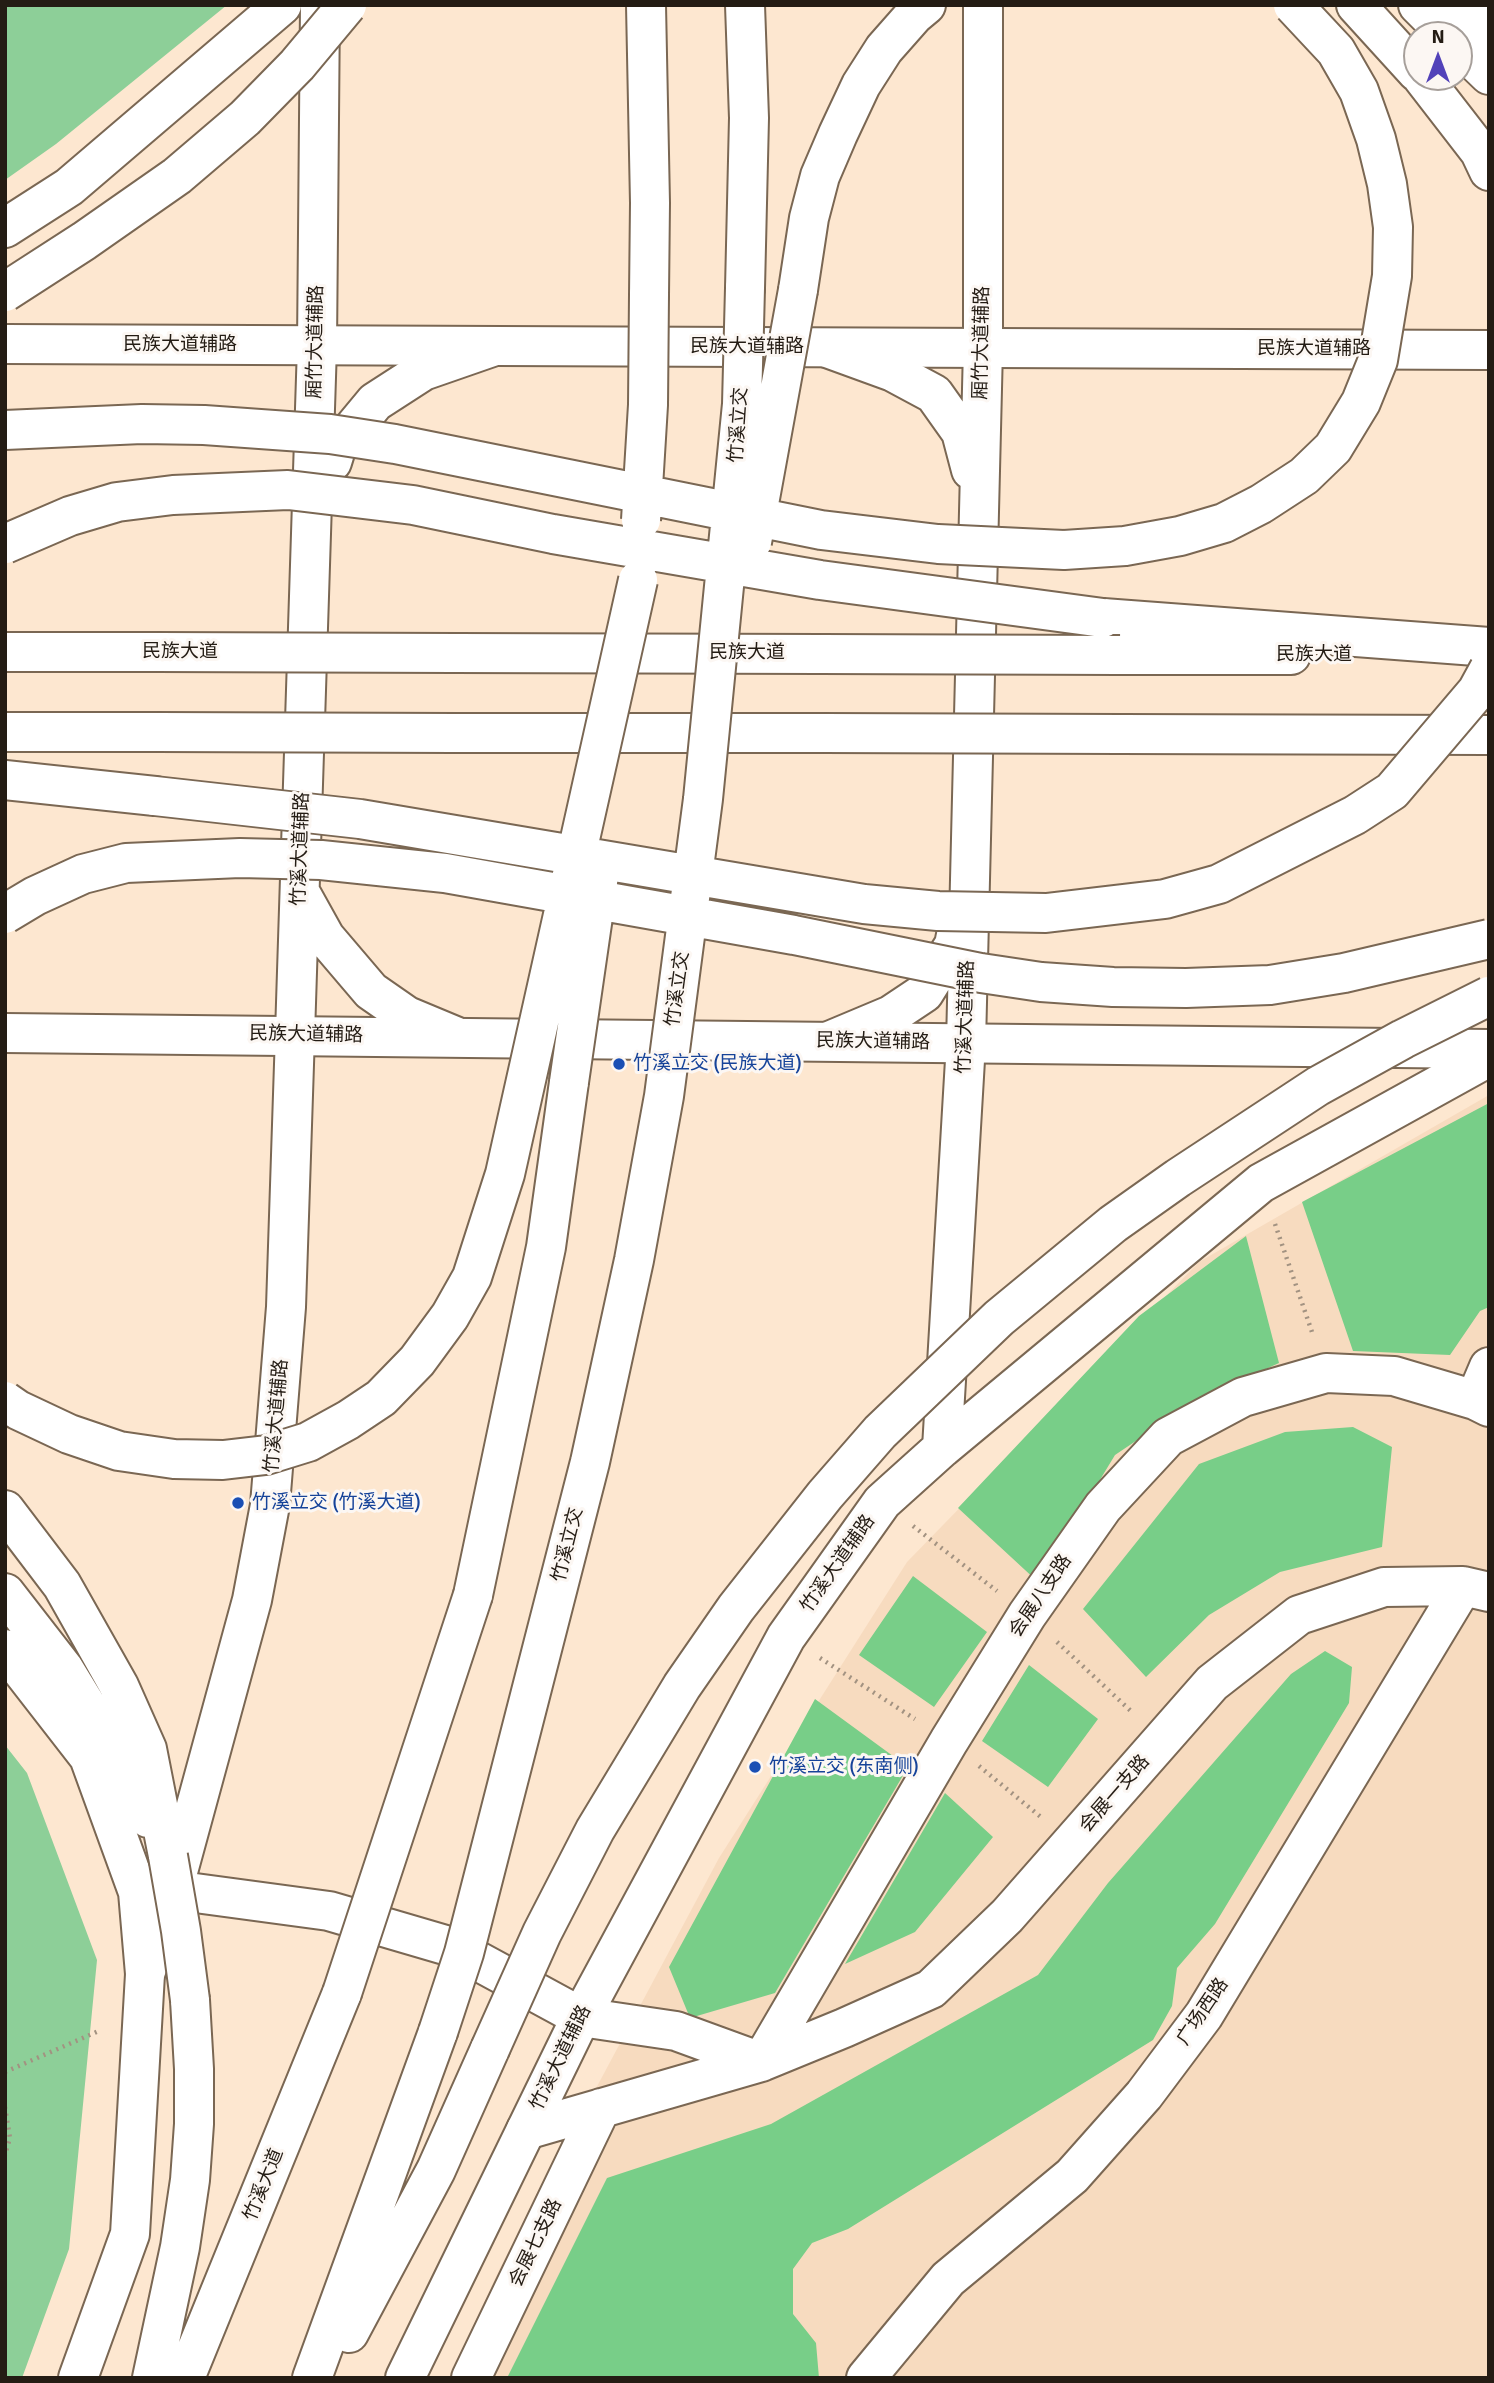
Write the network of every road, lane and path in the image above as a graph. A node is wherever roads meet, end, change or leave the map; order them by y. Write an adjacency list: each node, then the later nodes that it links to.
1 (282, 5): 19 (main road)
2 (320, 5): 22 (main road, 厢竹大道辅路)
3 (347, 5): 20 (main road, bridge)
4 (646, 5): 31 (main road, bridge)
5 (745, 5): 41 (main road, 竹溪立交, bridge)
6 (926, 5): 41 (main road, bridge)
7 (983, 5): 25 (main road, 厢竹大道辅路)
8 (1293, 5): 27 (main road, bridge)
9 (1356, 5): 14 (main road)
10 (1418, 5): 12 (main road)
11 (1459, 5): 13 (main road)
12 (1434, 21)
13 (1489, 36)
14 (1403, 57)
15 (1473, 60): 16 (main road)
16 (1489, 75)
17 (1433, 91): 18 (main road)
18 (1489, 171)
19 (5, 228)
20 (5, 292)
21 (5, 344): 22 (main road, 民族大道辅路)
22 (317, 346): 23 (main road, 民族大道辅路); 29 (main road, 厢竹大道辅路)
23 (495, 346): 24 (main road, 民族大道辅路); 29 (main road)
24 (827, 348): 25 (main road, 民族大道辅路); 28 (main road)
25 (983, 348): 26 (main road, 民族大道辅路); 28 (main road, 厢竹大道辅路)
26 (1489, 350)
27 (5, 430)
28 (979, 499): 37 (main road, 厢竹大道辅路)
29 (311, 518): 36 (main road, 厢竹大道辅路)
30 (5, 544): 32 (main road, bridge)
31 (638, 580): 57 (main road, bridge); 75 (main road, 竹溪大道, bridge)
32 (1489, 647)
33 (5, 652): 34 (main road, 民族大道, bridge)
34 (1489, 656)
35 (1489, 669): 40 (main road, bridge)
36 (306, 680): 43 (main road, 竹溪大道辅路)
37 (975, 681): 42 (main road, 竹溪大道辅路)
38 (5, 732): 39 (main road, bridge)
39 (1489, 735)
40 (5, 780)
41 (704, 799): 76 (main road, 竹溪立交, bridge)
42 (970, 864): 50 (main road); 51 (main road, 竹溪大道辅路)
43 (300, 892): 48 (main road, 竹溪大道辅路); 49 (main road)
44 (5, 914): 45 (main road, bridge)
45 (1489, 939)
46 (1489, 996): 77 (main road, bridge)
47 (5, 1033): 48 (main road, 民族大道辅路)
48 (295, 1034): 49 (main road, 民族大道辅路); 63 (main road, 竹溪大道辅路)
49 (455, 1037): 50 (main road, 民族大道辅路)
50 (829, 1041): 51 (main road, 民族大道辅路)
51 (966, 1043): 52 (main road, 民族大道辅路); 58 (main road, 竹溪大道辅路)
52 (1489, 1049)
53 (1489, 1057): 54 (main road)
54 (1262, 1183): 55 (path); 58 (main road)
55 (1326, 1373): 56 (main road, 会展八支路); 67 (main road, 会展八支路)
56 (1484, 1392)
57 (5, 1401)
58 (942, 1448): 66 (main road, 竹溪大道辅路)
59 (5, 1510): 63 (main road)
60 (1476, 1589): 67 (main road, 会展一支路); 80 (main road, 广场西路)
61 (5, 1593): 63 (main road)
62 (5, 1649): 64 (main road)
63 (171, 1873): 64 (main road, 竹溪大道辅路); 66 (main road); 74 (main road, bridge)
64 (145, 1973): 65 (main road, 竹溪大道辅路)
65 (143, 2012): 68 (path); 73 (main road, 竹溪大道辅路)
66 (581, 2017): 67 (main road); 71 (main road, 竹溪大道辅路)
67 (761, 2062): 70 (main road, 会展一支路)
68 (5, 2073)
69 (5, 2107): 72 (path)
70 (601, 2108): 71 (main road, 会展一支路); 79 (main road, 会展七支路)
71 (526, 2130): 78 (main road, 竹溪大道辅路)
72 (5, 2155)
73 (78, 2378)
74 (152, 2378)
75 (185, 2378)
76 (312, 2378)
77 (325, 2378)
78 (405, 2378)
79 (471, 2378)
80 (866, 2378)

